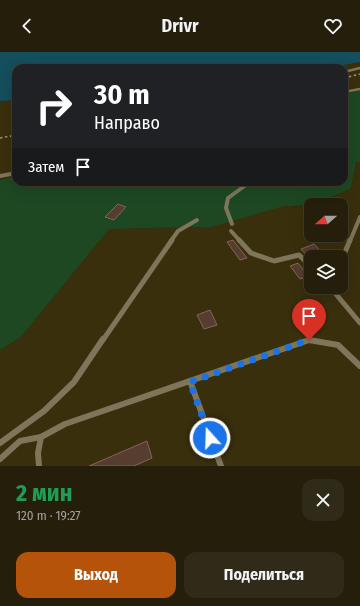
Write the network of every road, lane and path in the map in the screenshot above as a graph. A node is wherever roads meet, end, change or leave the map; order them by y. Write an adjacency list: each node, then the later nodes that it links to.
1 (360, 68): 2 (lane)
2 (348, 71)
3 (360, 89): 4 (lane)
4 (348, 91)
5 (12, 174): 6 (lane)
6 (0, 176)
7 (244, 186): 10 (lane)
8 (360, 217): 12 (lane)
9 (197, 220): 19 (lane)
10 (232, 224)
11 (231, 231): 13 (lane)
12 (346, 250)
13 (304, 260)
14 (336, 294): 15 (lane)
15 (360, 323)
16 (360, 365): 17 (lane)
17 (190, 382): 18 (lane); 22 (lane)
18 (41, 437): 20 (lane); 21 (lane)
19 (0, 443)
20 (0, 459)
21 (39, 466)
22 (221, 466)

